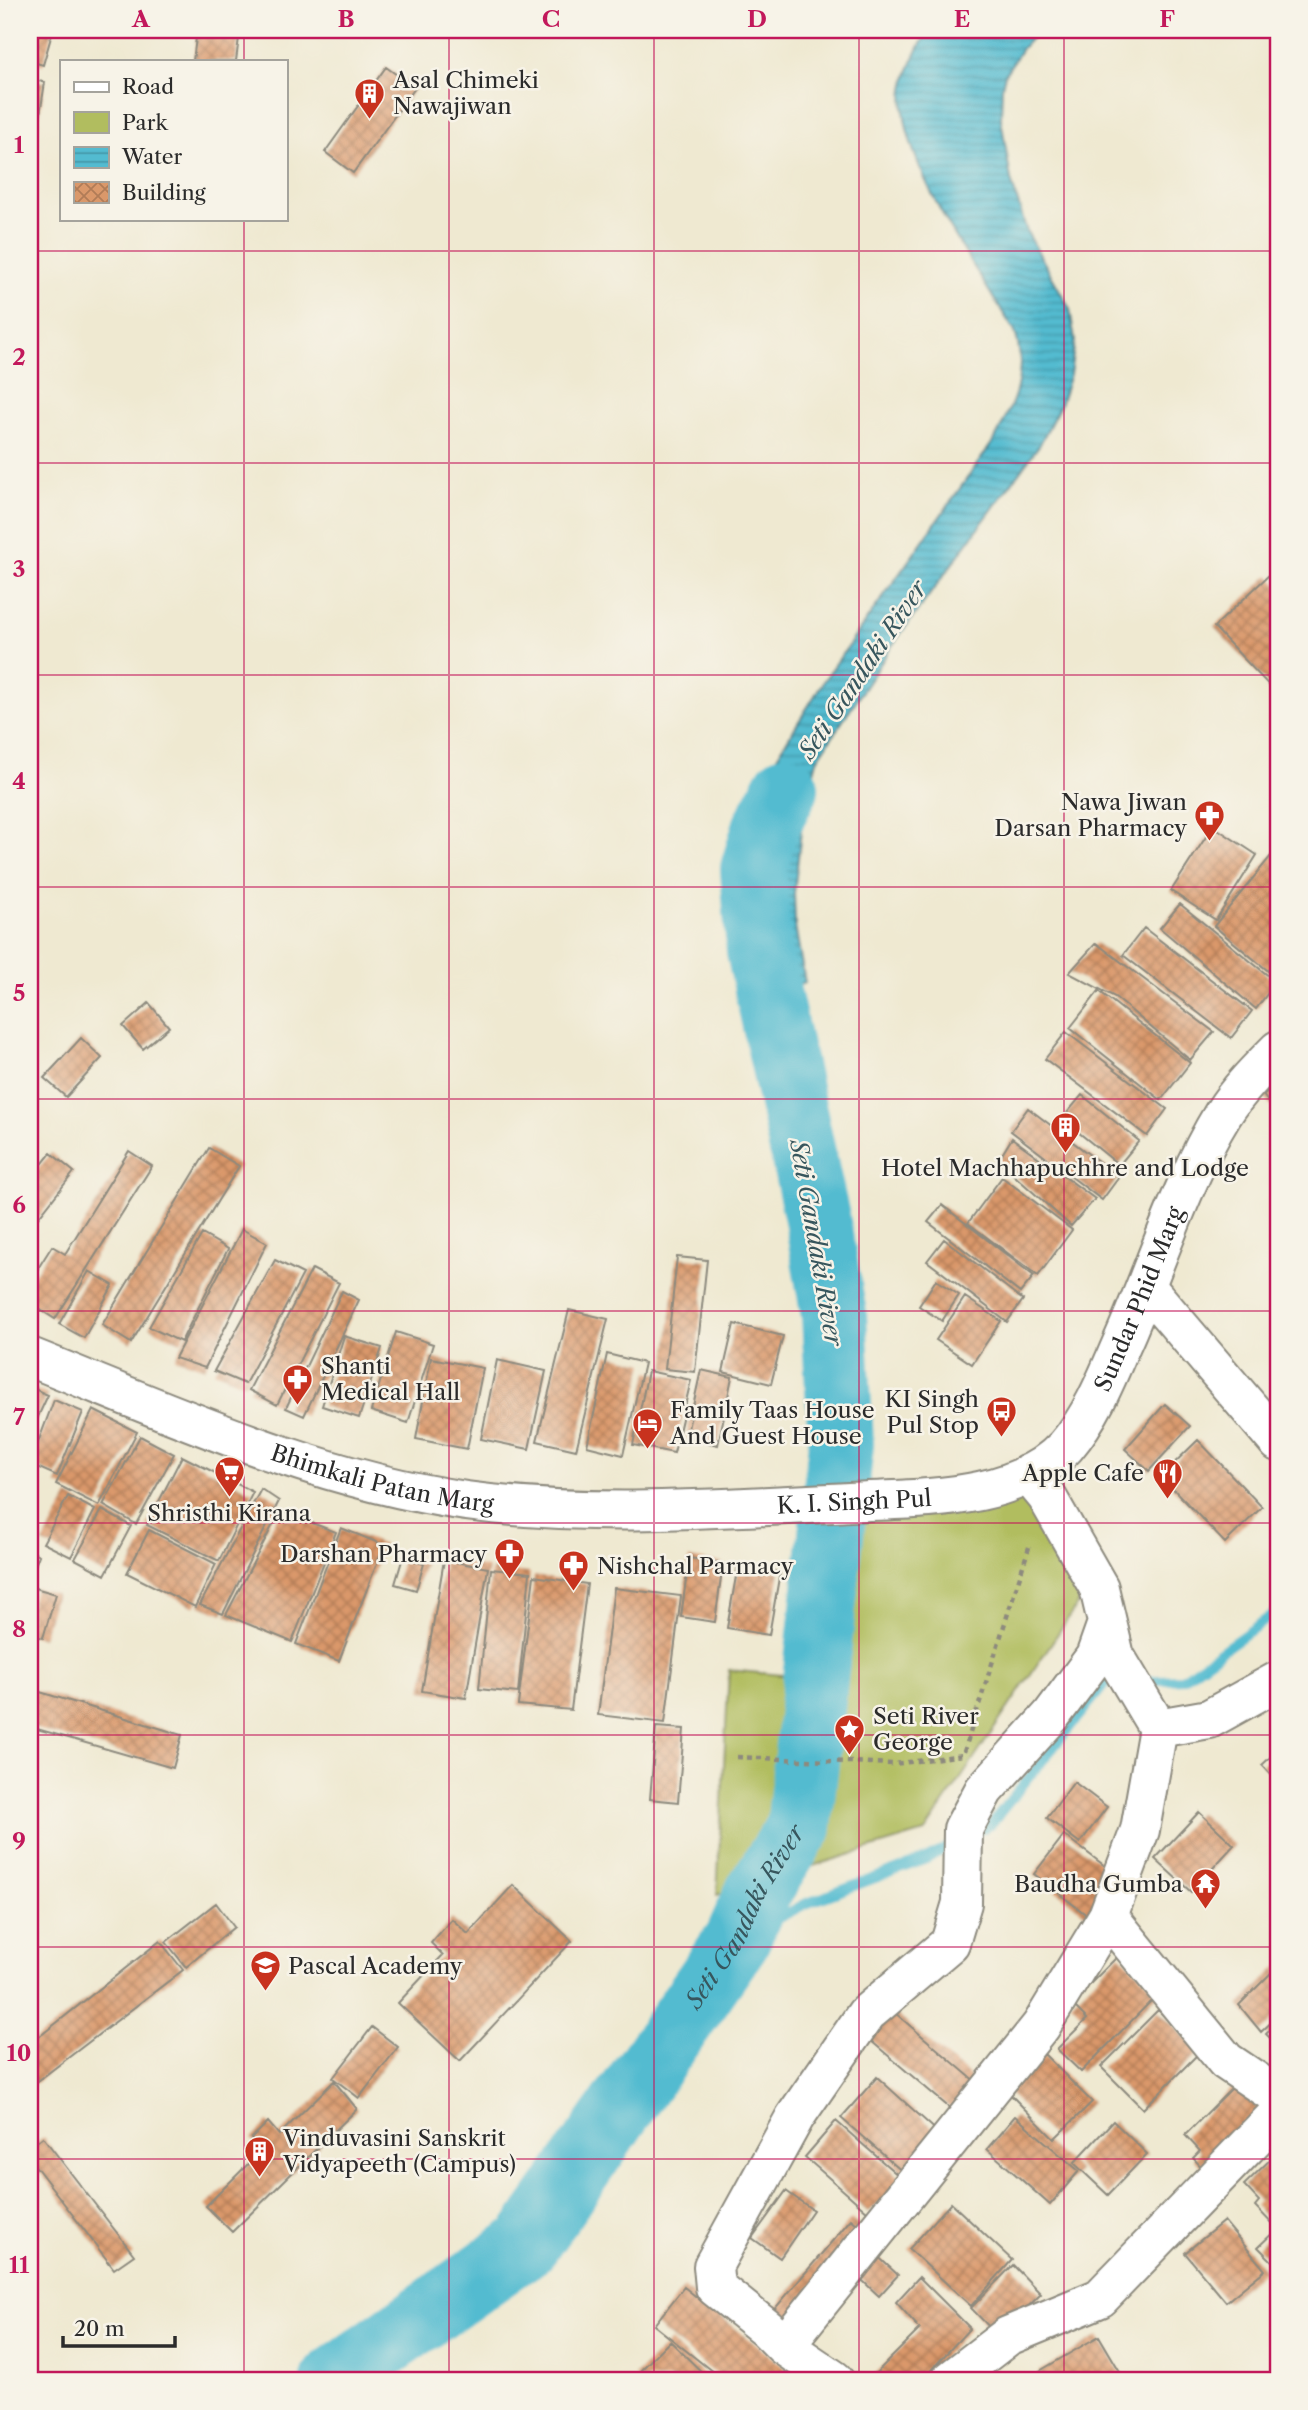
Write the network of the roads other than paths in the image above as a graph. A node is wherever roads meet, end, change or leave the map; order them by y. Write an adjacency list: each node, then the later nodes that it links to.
1 (1278, 1051): 2 (street, Sundar Phid Marg)
2 (1147, 1288): 4 (street); 5 (street, Sundar Phid Marg)
3 (30, 1357): 7 (street, Bhimkali Patan Marg)
4 (1278, 1442)
5 (1037, 1485): 6 (street, Sundar Phid Marg); 8 (street)
6 (954, 1496): 7 (street, K. I. Singh Pul)
7 (753, 1507)
8 (1111, 1639): 10 (street); 14 (street)
9 (1278, 1681): 10 (street)
10 (1153, 1721): 11 (street)
11 (1108, 1916): 12 (street); 14 (street)
12 (1278, 2096)
13 (1278, 2114): 16 (street)
14 (784, 2346): 15 (street)
15 (834, 2380)
16 (951, 2380)

